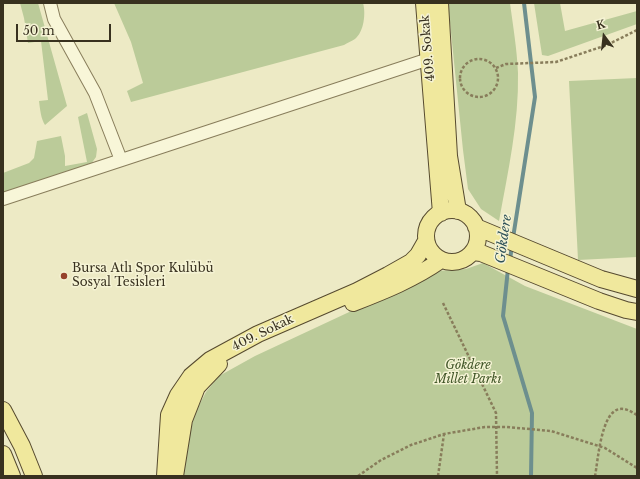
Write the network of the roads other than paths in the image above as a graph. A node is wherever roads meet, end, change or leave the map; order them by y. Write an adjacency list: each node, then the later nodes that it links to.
1 (50, 3): 5 (street)
2 (424, 3): 4 (main road, 409. Sokak)
3 (440, 3): 4 (main road, 409. Sokak)
4 (437, 57): 5 (street); 7 (main road, 409. Sokak); 8 (main road, 409. Sokak)
5 (121, 160): 6 (street)
6 (3, 199)
7 (458, 211): 8 (main road); 9 (main road)
8 (441, 213): 10 (main road)
9 (480, 229): 11 (main road); 13 (main road)
10 (426, 241): 12 (main road); 19 (main road, 409. Sokak)
11 (477, 253): 12 (main road); 14 (main road)
12 (441, 260): 20 (main road, 409. Sokak)
13 (637, 289)
14 (637, 312)
15 (3, 410): 18 (main road)
16 (3, 454): 17 (main road)
17 (12, 476)
18 (34, 476)
19 (164, 476)
20 (175, 476)

